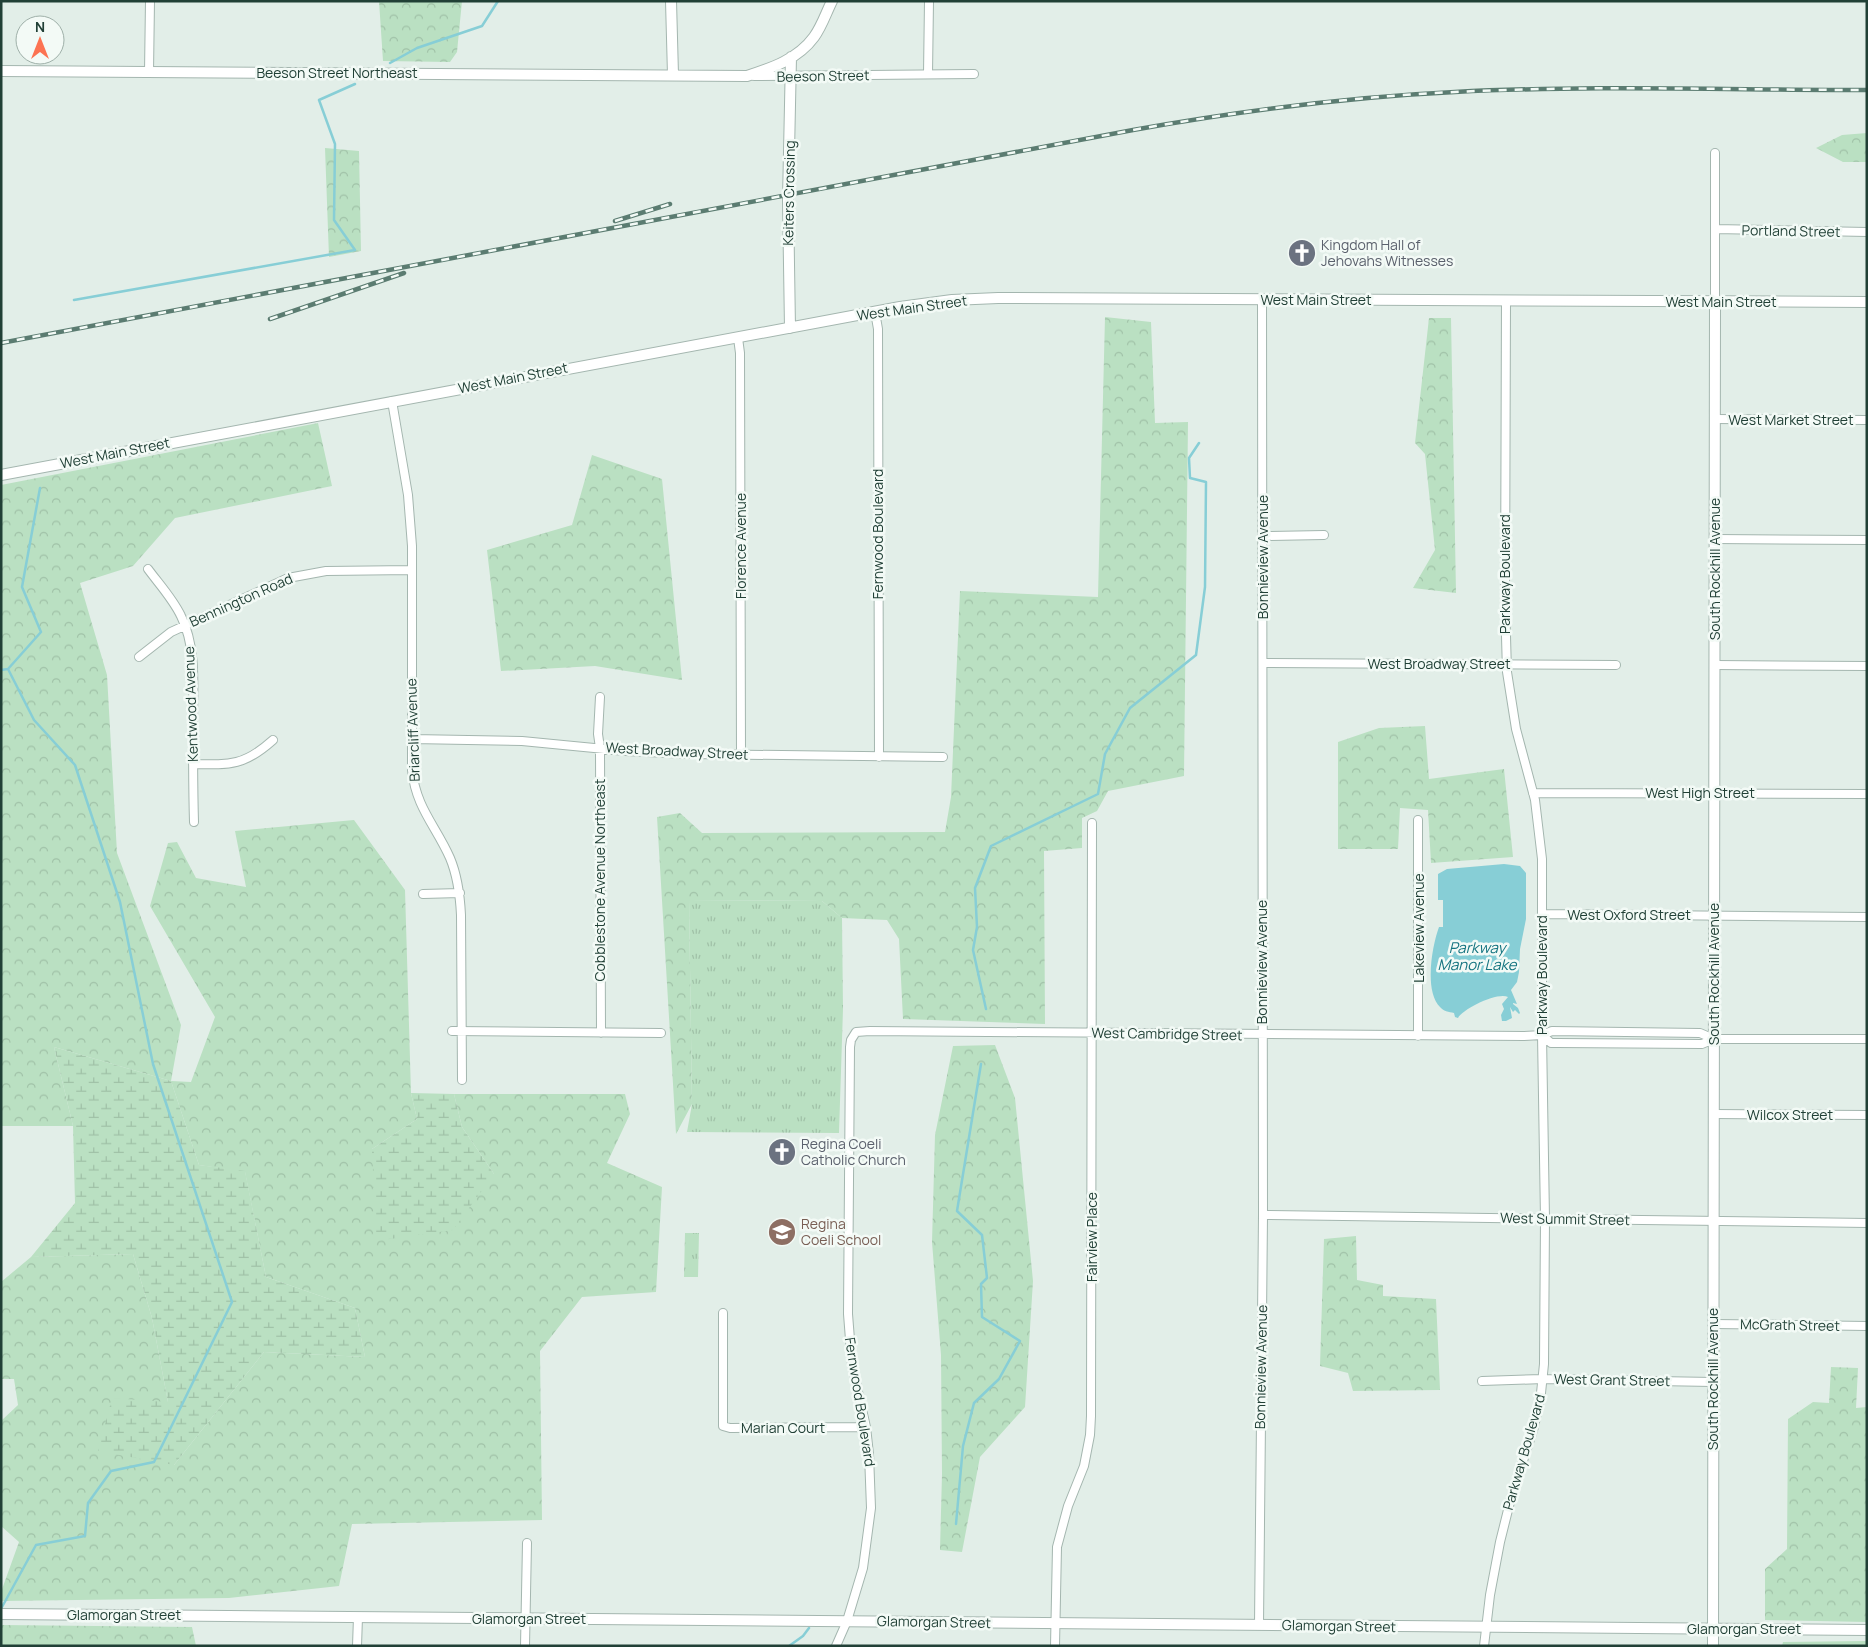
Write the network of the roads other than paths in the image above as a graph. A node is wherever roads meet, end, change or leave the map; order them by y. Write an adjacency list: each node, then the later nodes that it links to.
1 (150, 1): 7 (street)
2 (671, 1): 10 (street)
3 (832, 1): 5 (street)
4 (929, 1): 8 (street)
5 (791, 57): 11 (street); 12 (street, Keiters Crossing)
6 (1, 71): 7 (street, Beeson Street Northeast)
7 (149, 72): 10 (street, Beeson Street Northeast)
8 (928, 74): 9 (street, Beeson Street); 12 (street, Beeson Street)
9 (974, 74)
10 (673, 76): 11 (street, Beeson Street)
11 (747, 76): 12 (street, Beeson Street)
12 (791, 76): 21 (street, Keiters Crossing)
13 (1715, 152): 14 (street)
14 (1715, 229): 15 (street, Portland Street); 18 (street)
15 (1867, 232)
16 (1262, 299): 17 (street, West Main Street); 20 (street, West Main Street); 28 (street, Bonnieview Avenue)
17 (1506, 300): 18 (street, West Main Street); 36 (street, Parkway Boulevard)
18 (1715, 302): 19 (street, West Main Street); 24 (street, South Rockhill Avenue)
19 (1867, 302)
20 (875, 312): 21 (street, West Main Street); 45 (street, Fernwood Boulevard)
21 (790, 328): 22 (street, West Main Street)
22 (738, 338): 23 (street, West Main Street); 44 (street, Florence Avenue)
23 (392, 401): 26 (street, West Main Street); 32 (street, Briarcliff Avenue)
24 (1715, 419): 25 (street, West Market Street); 29 (street, South Rockhill Avenue)
25 (1867, 420)
26 (1, 475)
27 (1324, 535): 28 (street)
28 (1263, 536): 35 (street, Bonnieview Avenue)
29 (1715, 539): 30 (street); 38 (street, South Rockhill Avenue)
30 (1867, 540)
31 (148, 569): 33 (street, Kentwood Avenue)
32 (412, 570): 33 (street, Bennington Road); 41 (street, Briarcliff Avenue)
33 (185, 625): 34 (street, Bennington Road); 47 (street, Kentwood Avenue)
34 (139, 657)
35 (1263, 663): 36 (street, West Broadway Street); 65 (street, Bonnieview Avenue)
36 (1507, 664): 37 (street, West Broadway Street); 48 (street, Parkway Boulevard)
37 (1616, 665)
38 (1715, 665): 39 (street); 49 (street, South Rockhill Avenue)
39 (1867, 666)
40 (600, 697): 43 (street, Cobblestone Avenue Northeast)
41 (412, 739): 43 (street, West Broadway Street); 54 (street, Briarcliff Avenue)
42 (272, 740): 47 (street)
43 (600, 748): 44 (street, West Broadway Street); 61 (street, Cobblestone Avenue Northeast)
44 (741, 755): 45 (street, West Broadway Street)
45 (879, 757): 46 (street, West Broadway Street)
46 (943, 757)
47 (193, 764): 52 (street, Kentwood Avenue)
48 (1534, 793): 49 (street, West High Street); 56 (street, Parkway Boulevard)
49 (1714, 793): 50 (street, West High Street); 57 (street, South Rockhill Avenue)
50 (1867, 794)
51 (1418, 820): 67 (street, Lakeview Avenue)
52 (194, 822)
53 (1092, 823): 62 (street, Fairview Place)
54 (460, 893): 55 (street); 60 (street, Briarcliff Avenue)
55 (423, 894)
56 (1542, 914): 57 (street, West Oxford Street); 66 (street, Parkway Boulevard)
57 (1714, 916): 58 (street, West Oxford Street); 68 (street, South Rockhill Avenue)
58 (1867, 917)
59 (452, 1031): 60 (street)
60 (462, 1031): 61 (street); 70 (street, Briarcliff Avenue)
61 (601, 1033): 63 (street)
62 (1092, 1033): 64 (street, West Cambridge Street); 65 (street, West Cambridge Street); 89 (street, Fairview Place)
63 (661, 1034)
64 (854, 1034): 83 (street, Fernwood Boulevard)
65 (1262, 1035): 67 (street, West Cambridge Street); 73 (street, Bonnieview Avenue)
66 (1542, 1035): 67 (street, West Cambridge Street); 68 (street, West Cambridge Street); 68 (street, West Cambridge Street); 74 (street, Parkway Boulevard)
67 (1418, 1036)
68 (1714, 1038): 69 (street, West Cambridge Street); 71 (street, South Rockhill Avenue)
69 (1867, 1040)
70 (462, 1080)
71 (1714, 1114): 72 (street, Wilcox Street); 75 (street, South Rockhill Avenue)
72 (1867, 1115)
73 (1263, 1215): 74 (street, West Summit Street); 90 (street, Bonnieview Avenue)
74 (1545, 1219): 75 (street, West Summit Street); 80 (street, Parkway Boulevard)
75 (1714, 1221): 76 (street, West Summit Street); 78 (street, South Rockhill Avenue)
76 (1867, 1223)
77 (723, 1313): 83 (street, Marian Court)
78 (1713, 1324): 79 (street, McGrath Street); 82 (street, South Rockhill Avenue)
79 (1867, 1326)
80 (1543, 1379): 81 (street, West Grant Street); 82 (street, West Grant Street); 91 (street, Parkway Boulevard)
81 (1482, 1381)
82 (1712, 1382): 92 (street, South Rockhill Avenue)
83 (866, 1427): 88 (street, Fernwood Boulevard)
84 (527, 1543): 87 (street)
85 (1, 1614): 86 (street, Glamorgan Street)
86 (358, 1617): 87 (street, Glamorgan Street); 94 (street)
87 (525, 1619): 88 (street, Glamorgan Street); 95 (street)
88 (847, 1621): 89 (street, Glamorgan Street); 96 (street, Fernwood Boulevard)
89 (1056, 1624): 90 (street, Glamorgan Street); 97 (street, Fairview Place)
90 (1259, 1625): 91 (street, Glamorgan Street)
91 (1487, 1628): 92 (street, Glamorgan Street); 98 (street, Parkway Boulevard)
92 (1713, 1629): 93 (street, Glamorgan Street); 99 (street, South Rockhill Avenue)
93 (1867, 1630)
94 (357, 1646)
95 (524, 1646)
96 (836, 1646)
97 (1056, 1646)
98 (1484, 1646)
99 (1712, 1646)

